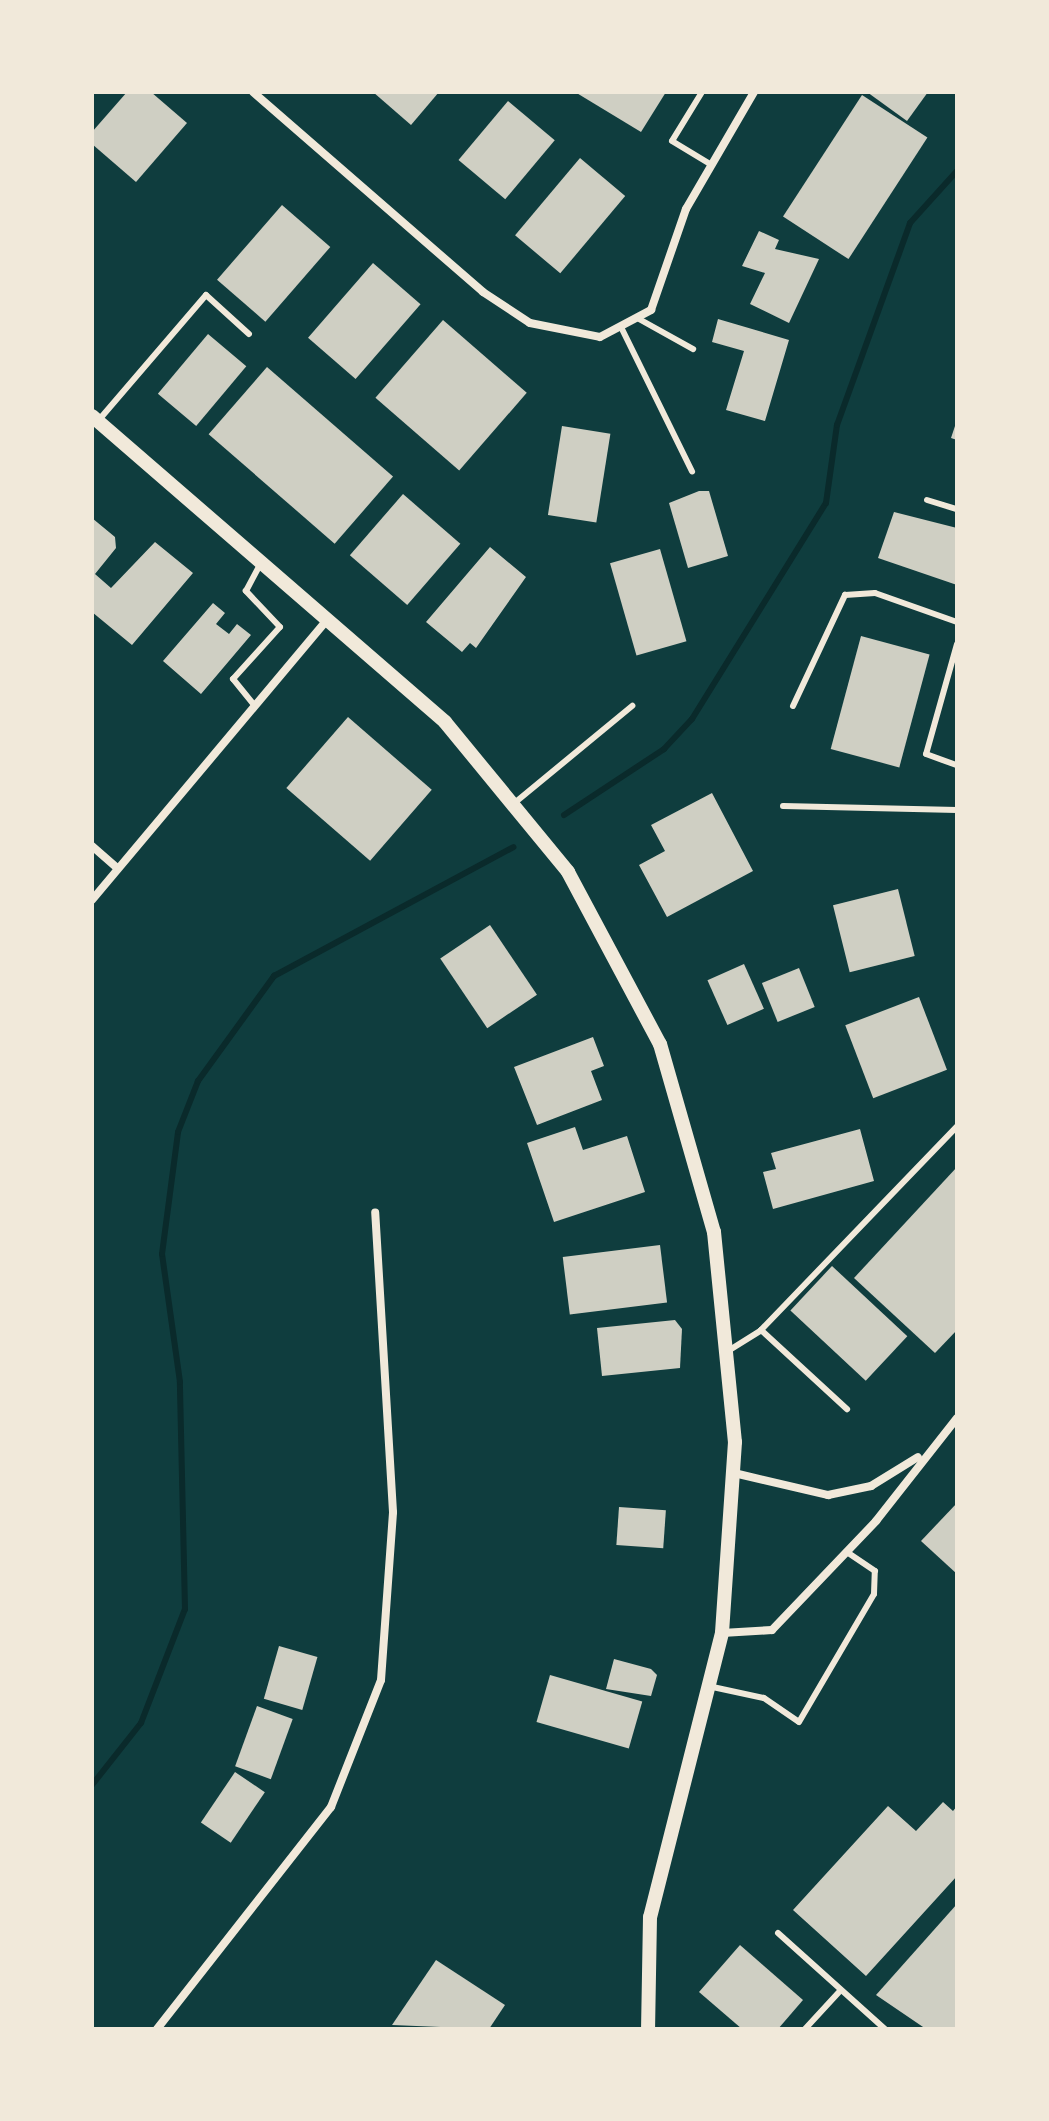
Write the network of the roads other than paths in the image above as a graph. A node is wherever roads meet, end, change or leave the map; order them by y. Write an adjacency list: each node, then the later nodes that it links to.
1 (253, 92): 6 (street)
2 (702, 92): 4 (lane)
3 (754, 92): 4 (street)
4 (710, 164): 5 (street)
5 (639, 319): 6 (street); 8 (lane)
6 (621, 327): 10 (lane)
7 (249, 334): 9 (lane)
8 (693, 349)
9 (95, 418): 13 (street)
10 (692, 471)
11 (927, 500): 12 (lane)
12 (957, 509)
13 (261, 563): 14 (street); 17 (lane)
14 (327, 620): 17 (street); 21 (street)
15 (957, 622): 19 (lane)
16 (957, 644): 20 (lane)
17 (255, 706): 25 (street)
18 (632, 706): 21 (lane)
19 (793, 706)
20 (957, 765)
21 (512, 805): 30 (street)
22 (783, 806): 23 (lane)
23 (957, 810)
24 (92, 846): 25 (street)
25 (117, 868): 26 (street)
26 (92, 900)
27 (957, 1126): 29 (lane)
28 (375, 1213): 40 (street)
29 (761, 1330): 30 (lane); 31 (lane)
30 (728, 1351): 34 (street)
31 (847, 1409)
32 (957, 1418): 33 (street)
33 (922, 1454): 34 (street); 35 (street)
34 (734, 1473): 36 (street)
35 (847, 1552): 36 (street); 37 (lane)
36 (722, 1633): 37 (street)
37 (708, 1686): 41 (street)
38 (778, 1933): 39 (lane)
39 (840, 1991): 42 (lane); 43 (lane)
40 (157, 2029)
41 (648, 2029)
42 (805, 2029)
43 (885, 2029)

